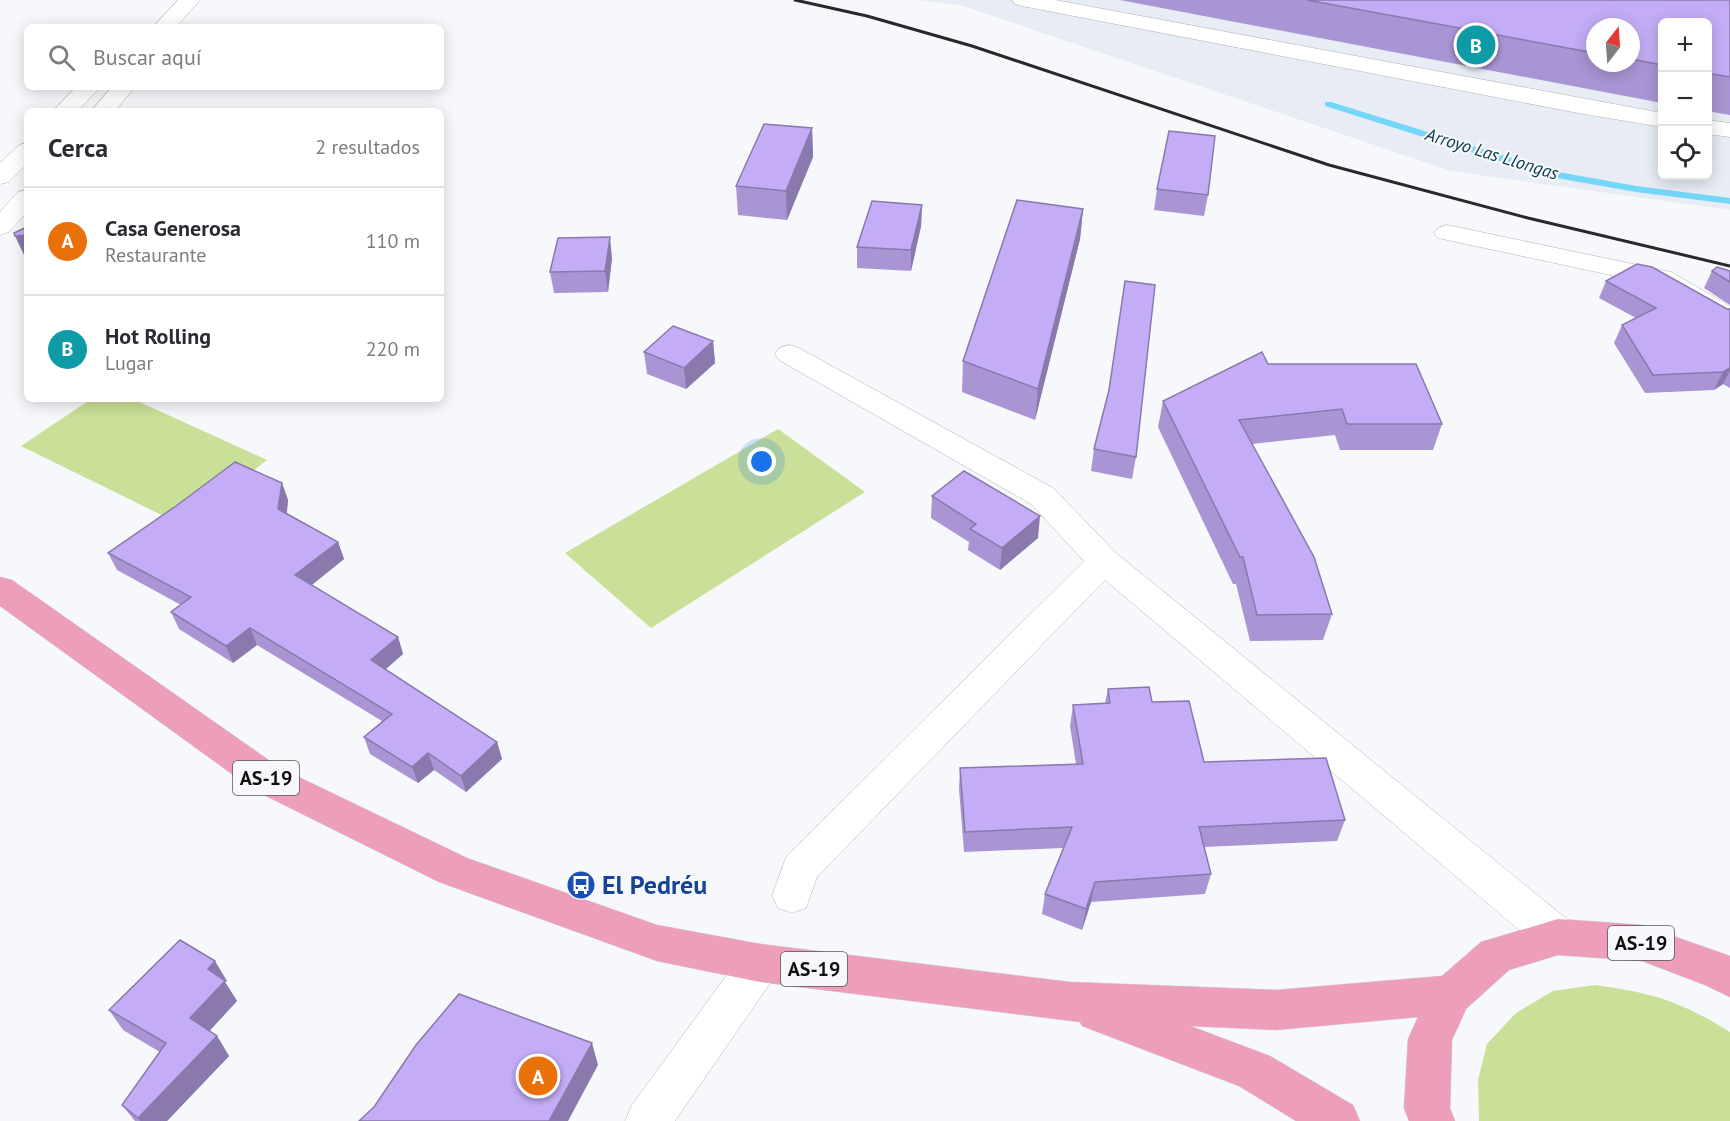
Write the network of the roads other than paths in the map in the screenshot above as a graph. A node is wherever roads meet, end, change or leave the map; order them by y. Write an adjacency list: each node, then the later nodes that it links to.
1 (190, 0): 3 (street)
2 (1022, 0): 8 (street)
3 (167, 24)
4 (86, 90): 6 (street)
5 (121, 90): 7 (street)
6 (68, 108)
7 (106, 108)
8 (1658, 119)
9 (1712, 128): 10 (street)
10 (1730, 130)
11 (24, 153): 12 (street)
12 (0, 177)
13 (24, 200): 14 (street)
14 (0, 227)
15 (1448, 232): 16 (street)
16 (1730, 318)
17 (789, 354): 18 (street)
18 (1104, 561): 20 (street); 21 (street)
19 (0, 589): 22 (main road, AS-19)
20 (792, 896)
21 (1558, 937): 23 (main road, AS-19); 24 (main road, AS-19)
22 (760, 963): 25 (main road, AS-19); 26 (street)
23 (1726, 974)
24 (1451, 995): 25 (main road, AS-19); 28 (main road, AS-19)
25 (1070, 1002): 27 (main road, AS-19)
26 (648, 1121)
27 (1337, 1121)
28 (1432, 1121)

